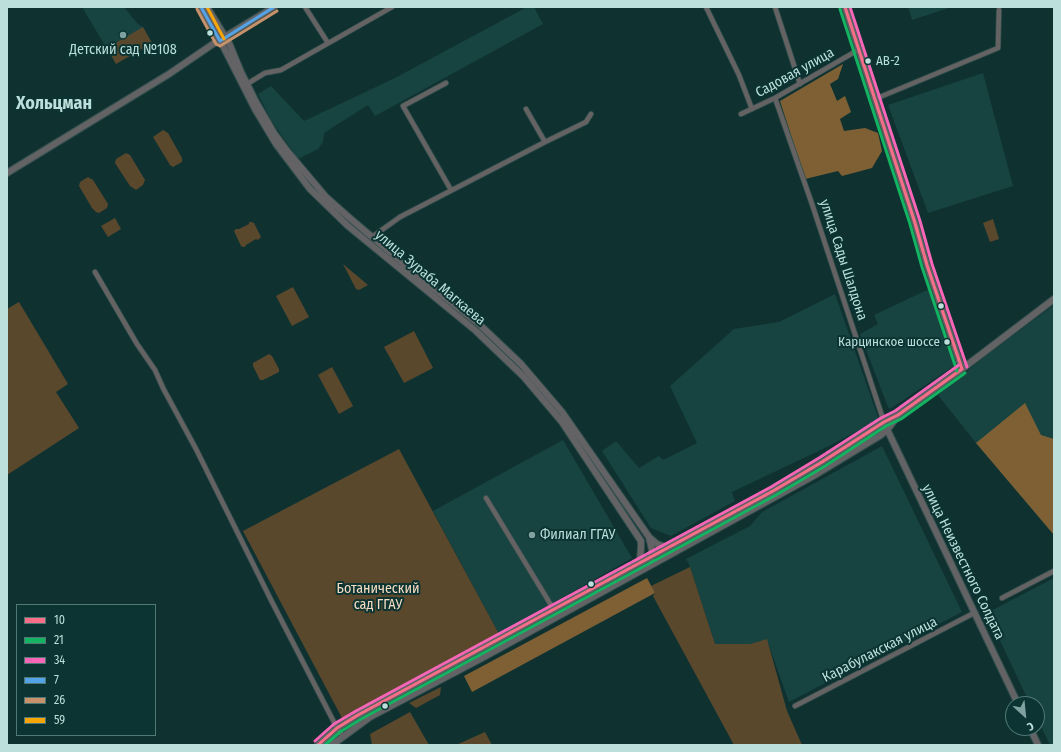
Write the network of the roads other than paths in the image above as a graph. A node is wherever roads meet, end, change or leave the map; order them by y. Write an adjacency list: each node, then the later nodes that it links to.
1 (201, 7): 10 (main road, улица Зураба Магкаева)
2 (207, 7): 10 (main road, улица Зураба Магкаева)
3 (274, 7): 10 (main road)
4 (305, 7): 11 (street)
5 (775, 7): 15 (street)
6 (844, 7): 12 (main road)
7 (388, 8): 11 (street)
8 (706, 8): 19 (street)
9 (999, 10): 17 (street)
10 (223, 39): 14 (main road, улица Зураба Магкаева); 23 (main road); 29 (main road, улица Зураба Магкаева)
11 (328, 43): 14 (street)
12 (858, 50): 15 (street, Садовая улица); 17 (main road)
13 (446, 83): 24 (street)
14 (247, 84): 25 (main road, улица Зураба Магкаева)
15 (800, 84): 16 (street, Садовая улица)
16 (775, 98): 19 (street, Садовая улица); 32 (street, улица Сады Шалдона)
17 (875, 99): 30 (main road)
18 (526, 109): 22 (street)
19 (752, 109): 21 (street, Садовая улица)
20 (591, 114): 22 (street)
21 (741, 114)
22 (545, 142): 24 (street)
23 (7, 173)
24 (451, 190): 25 (street)
25 (372, 237): 28 (main road, улица Зураба Магкаева)
26 (95, 272): 48 (street)
27 (1054, 299): 30 (main road)
28 (481, 326): 29 (street); 35 (main road, улица Зураба Магкаева)
29 (476, 331): 36 (main road, улица Зураба Магкаева)
30 (962, 369): 31 (main road)
31 (898, 415): 32 (main road); 33 (main road)
32 (884, 422): 33 (main road, улица Сады Шалдона); 37 (main road)
33 (887, 430): 39 (main road); 45 (main road, улица Неизвестного Солдата)
34 (486, 498): 44 (street)
35 (649, 537): 37 (main road, улица Зураба Магкаева); 38 (main road)
36 (641, 541): 38 (main road, улица Зураба Магкаева); 40 (main road)
37 (668, 548): 38 (main road)
38 (651, 557): 39 (main road); 40 (main road); 41 (main road)
39 (662, 559): 41 (main road)
40 (638, 564): 44 (main road)
41 (645, 568): 49 (main road)
42 (1054, 571): 43 (street)
43 (1002, 598)
44 (554, 610): 48 (main road)
45 (974, 613): 46 (main road, улица Неизвестного Солдата); 47 (street, Карабулакская улица)
46 (1014, 696)
47 (795, 706)
48 (337, 728): 49 (street); 50 (main road)
49 (343, 736): 51 (main road)
50 (318, 745)
51 (332, 745)

